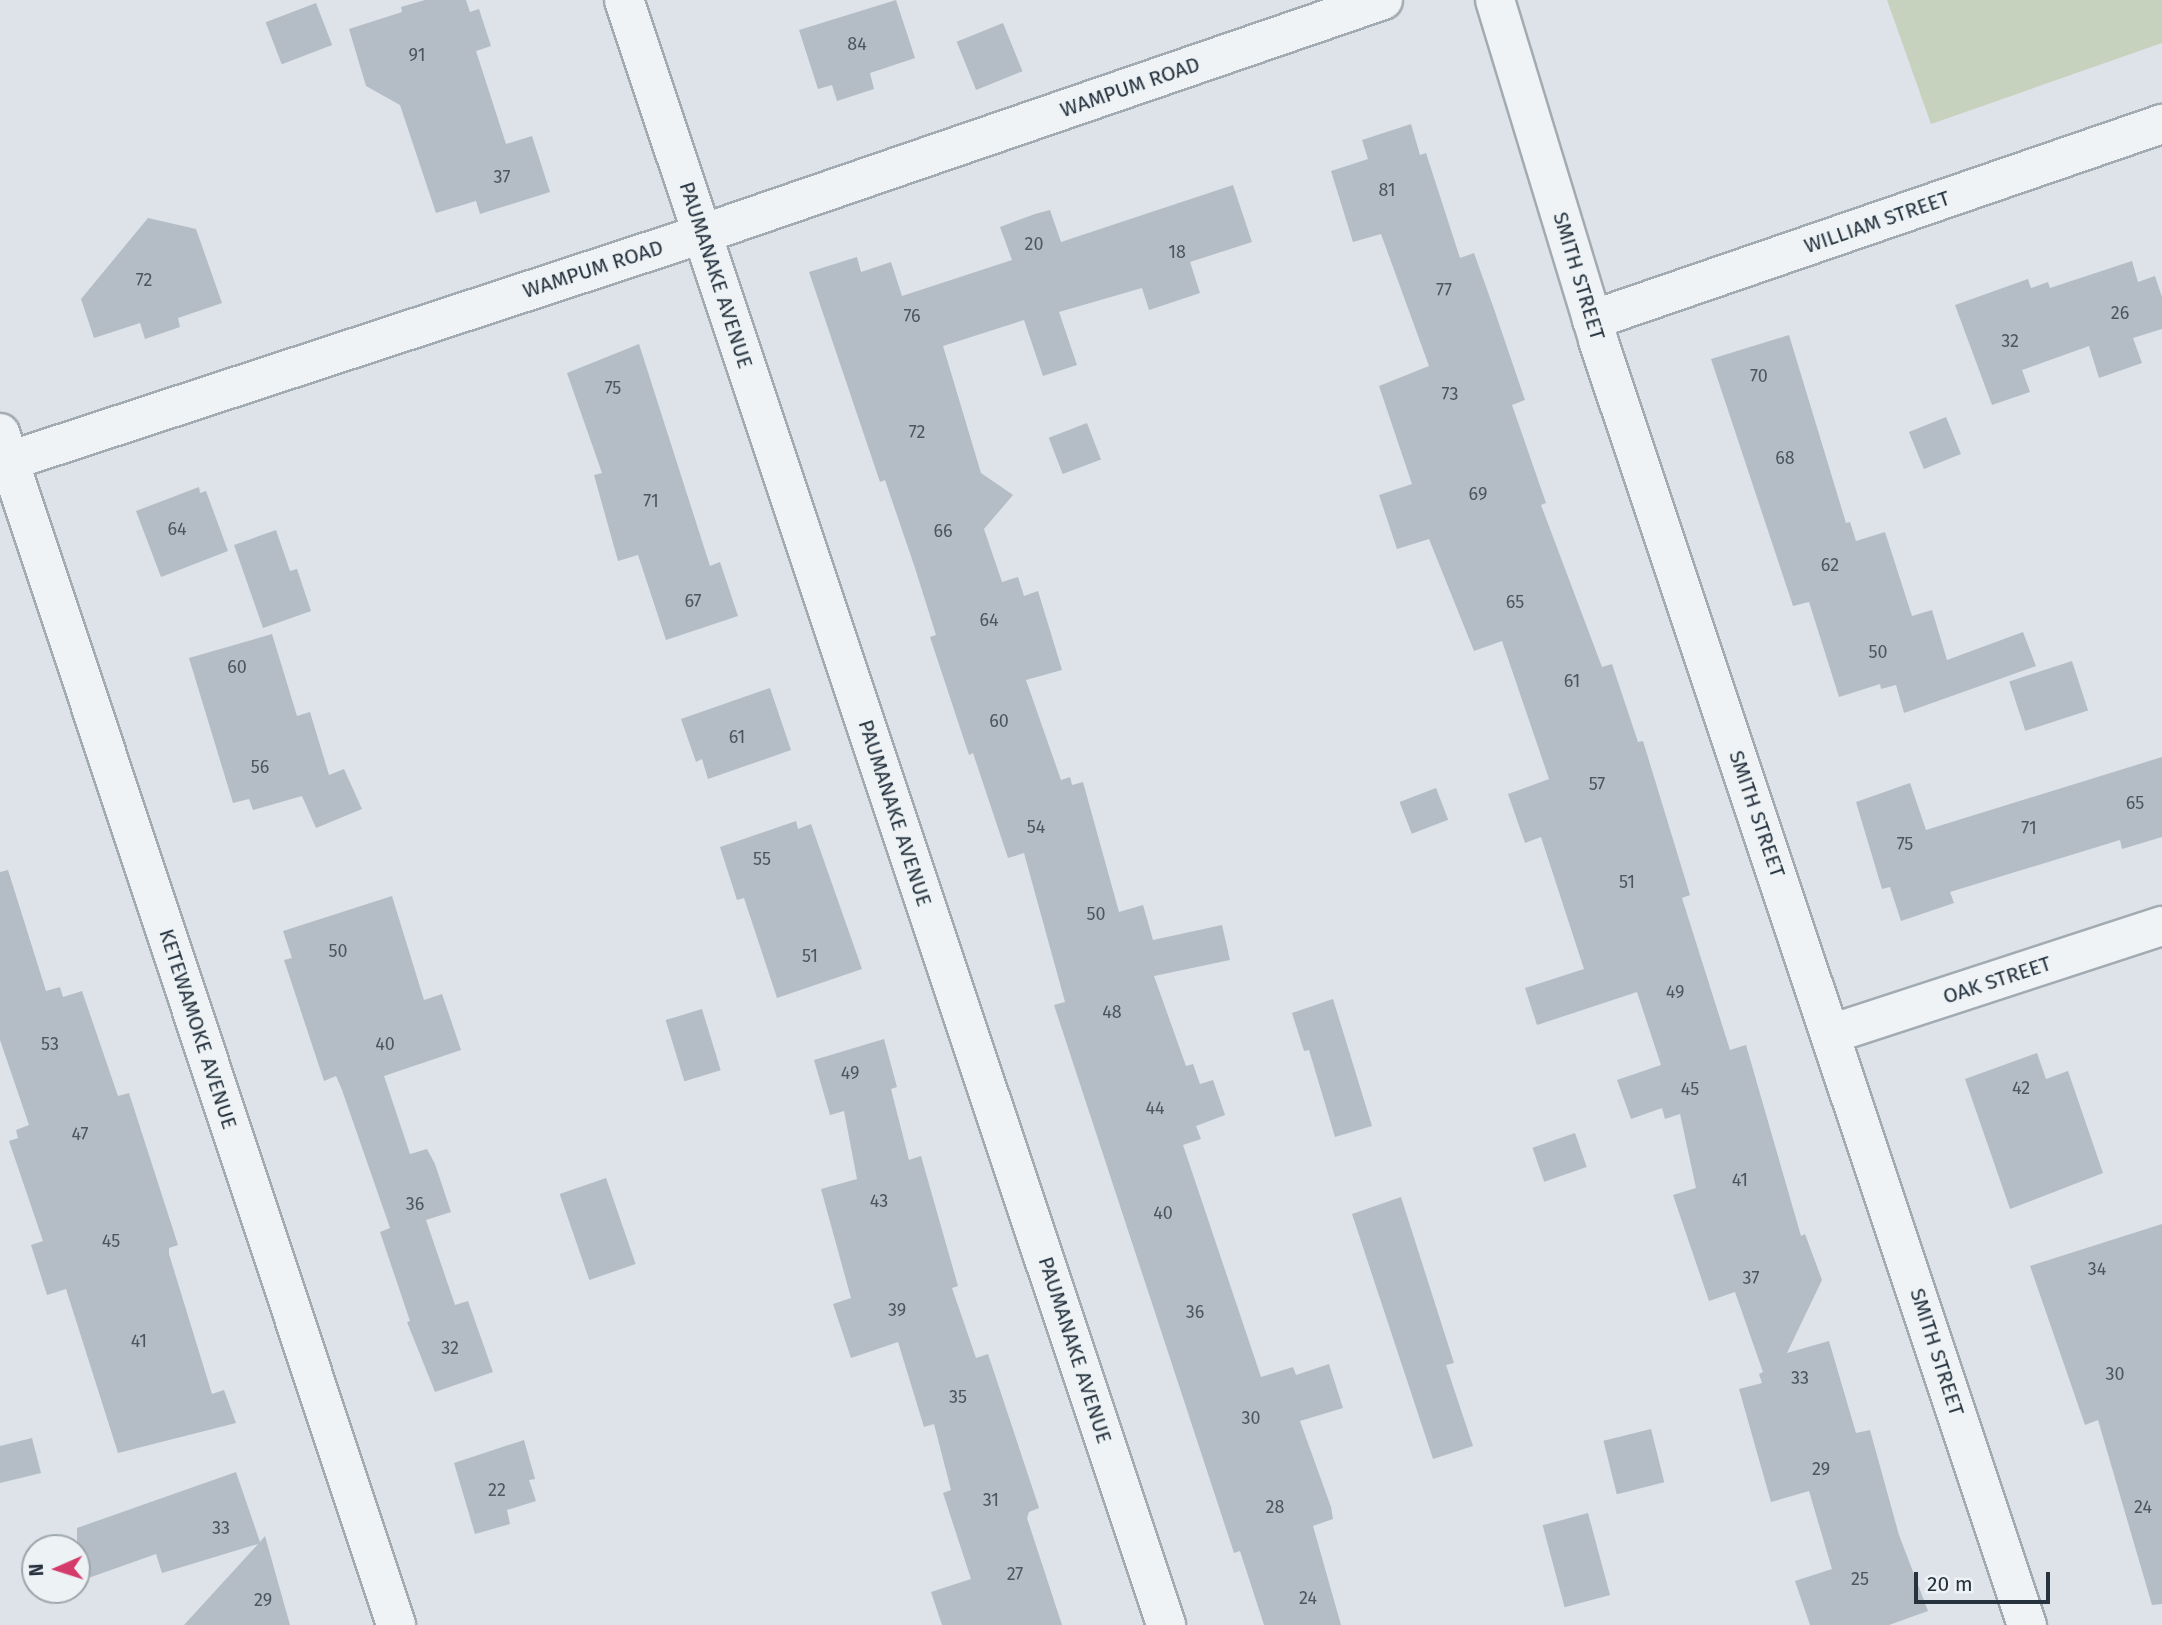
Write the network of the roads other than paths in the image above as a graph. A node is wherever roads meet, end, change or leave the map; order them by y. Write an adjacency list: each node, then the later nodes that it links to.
1 (624, 0): 5 (street, PAUMANAKE AVENUE)
2 (1383, 0): 5 (street, WAMPUM ROAD)
3 (1494, 0): 6 (street, SMITH STREET)
4 (2162, 124): 6 (street, WILLIAM STREET)
5 (702, 234): 7 (street, WAMPUM ROAD); 11 (street, PAUMANAKE AVENUE)
6 (1592, 320): 9 (street, SMITH STREET)
7 (3, 453): 10 (street, KETEWAMOKE AVENUE)
8 (2162, 926): 9 (street, OAK STREET)
9 (1831, 1034): 12 (street, SMITH STREET)
10 (396, 1625)
11 (1166, 1625)
12 (2028, 1625)

